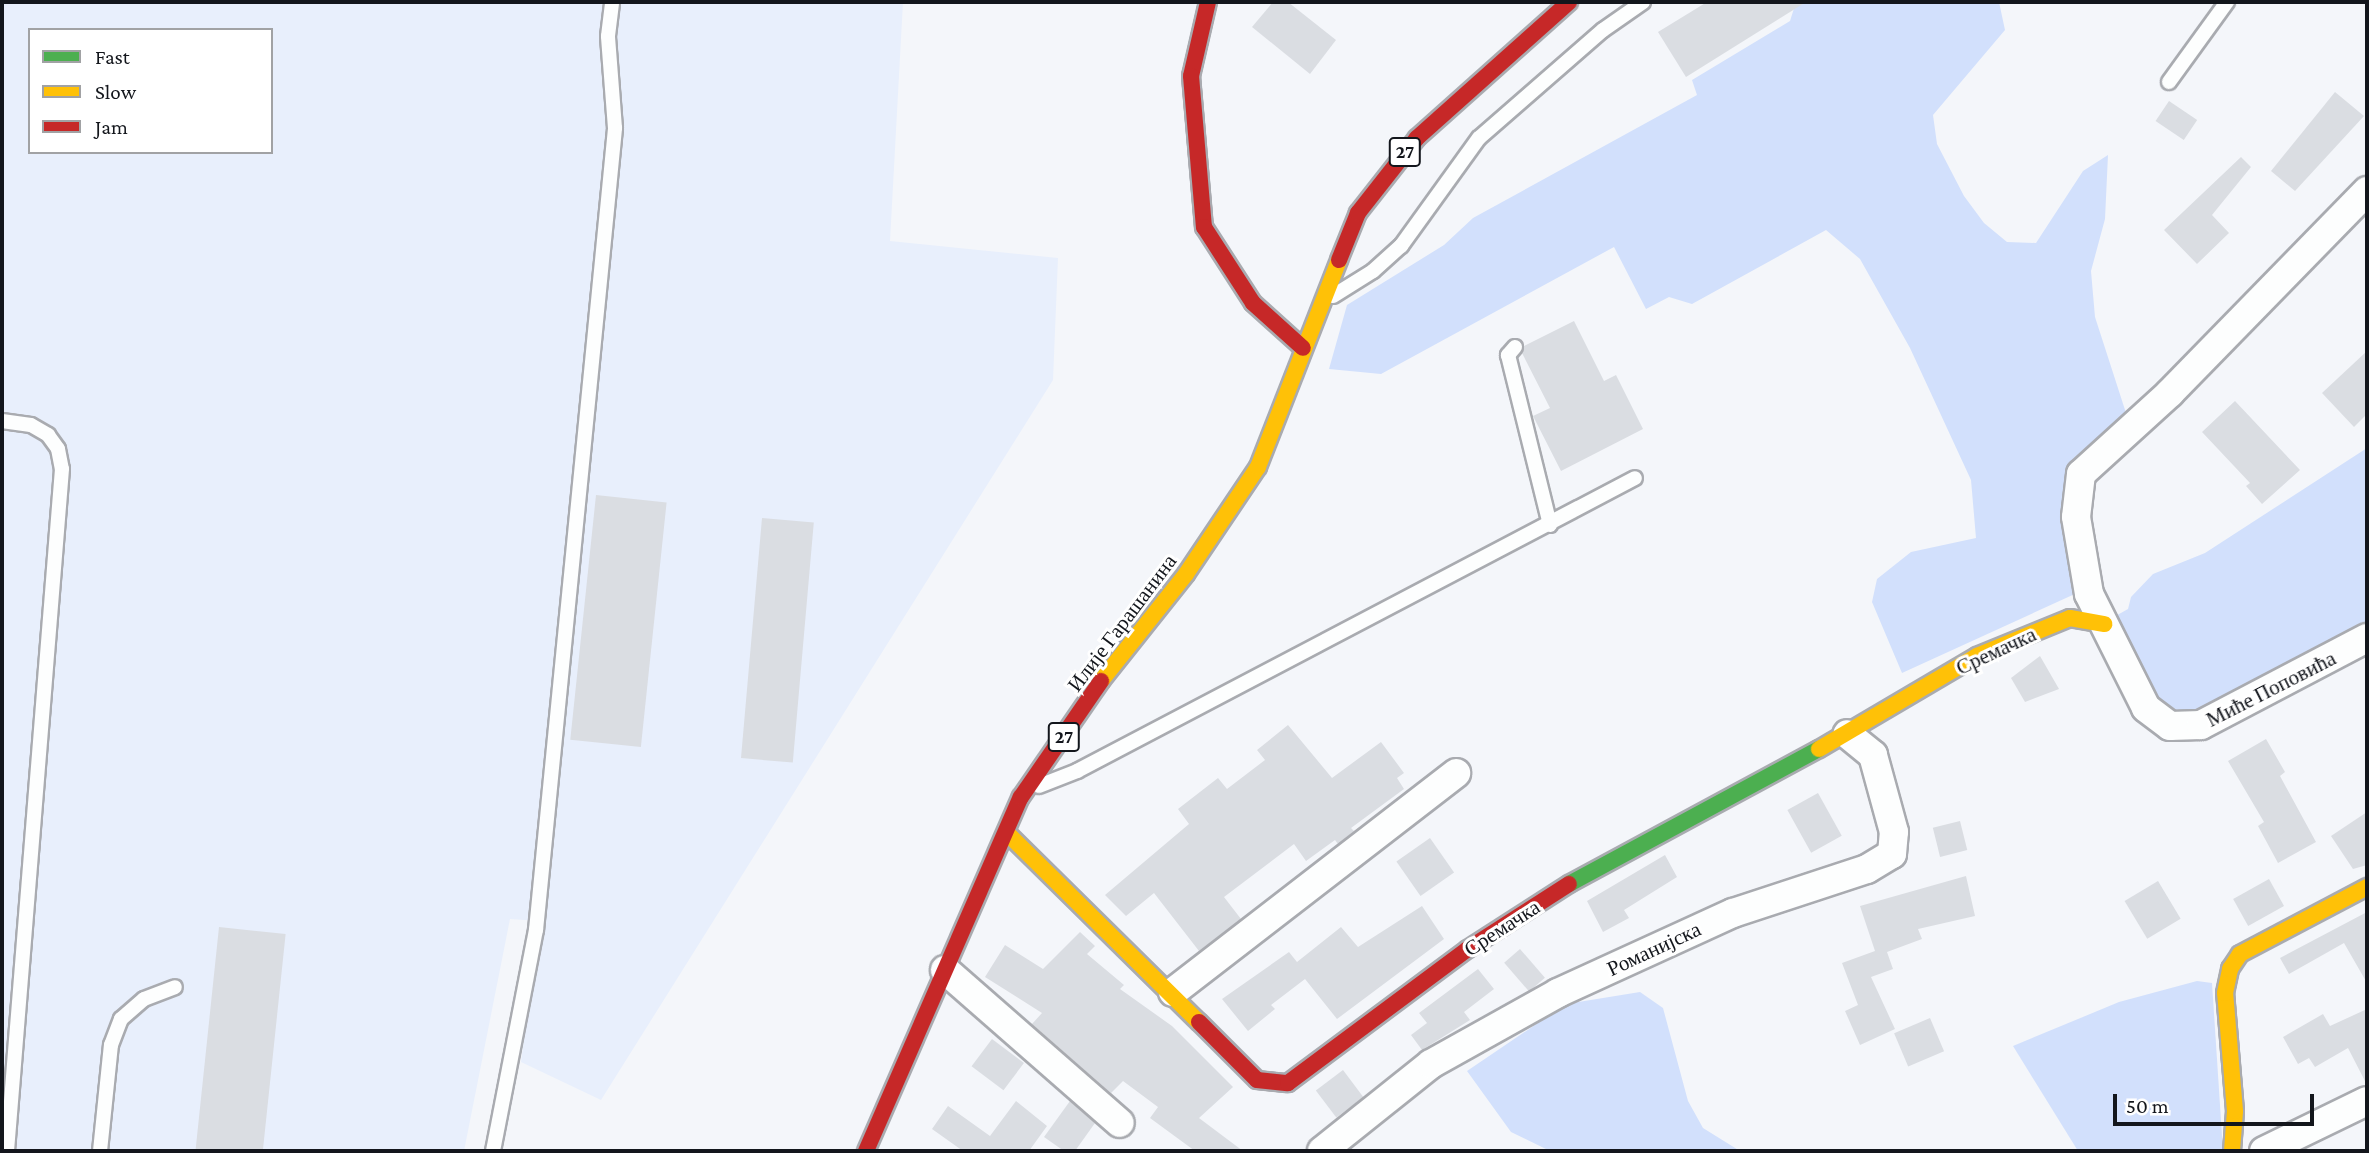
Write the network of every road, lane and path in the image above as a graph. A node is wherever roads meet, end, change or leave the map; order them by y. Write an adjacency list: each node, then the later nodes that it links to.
1 (612, 2): 30 (lane)
2 (1208, 2): 10 (street)
3 (1569, 2): 8 (street, 27)
4 (1643, 2): 8 (lane)
5 (2227, 2): 6 (lane)
6 (2169, 82)
7 (2367, 191): 14 (street)
8 (1322, 300): 10 (street, 27)
9 (1515, 347): 13 (lane)
10 (1303, 348): 20 (street, Илије Гарашанина / 27)
11 (2, 421): 28 (lane)
12 (1635, 478): 13 (lane)
13 (1550, 525): 20 (lane)
14 (2089, 594): 15 (street, Сремачка); 16 (street)
15 (2070, 618): 16 (street); 18 (street, Сремачка)
16 (2104, 624): 17 (street, Миће Поповића)
17 (2367, 638)
18 (1847, 734): 25 (street, Сремачка); 32 (street, Романијска)
19 (1456, 773): 25 (street)
20 (1027, 790): 21 (street, Илије Гарашанина / 27)
21 (1006, 832): 23 (street, Илије Гарашанина / 27); 25 (street, Сремачка)
22 (2367, 887): 33 (street)
23 (945, 970): 27 (street); 31 (street, Илије Гарашанина / 27)
24 (175, 987): 29 (lane)
25 (1173, 992)
26 (2367, 1101): 34 (street)
27 (1120, 1123)
28 (7, 1151)
29 (100, 1151)
30 (493, 1151)
31 (866, 1151)
32 (1322, 1151)
33 (2232, 1151)
34 (2264, 1151)

